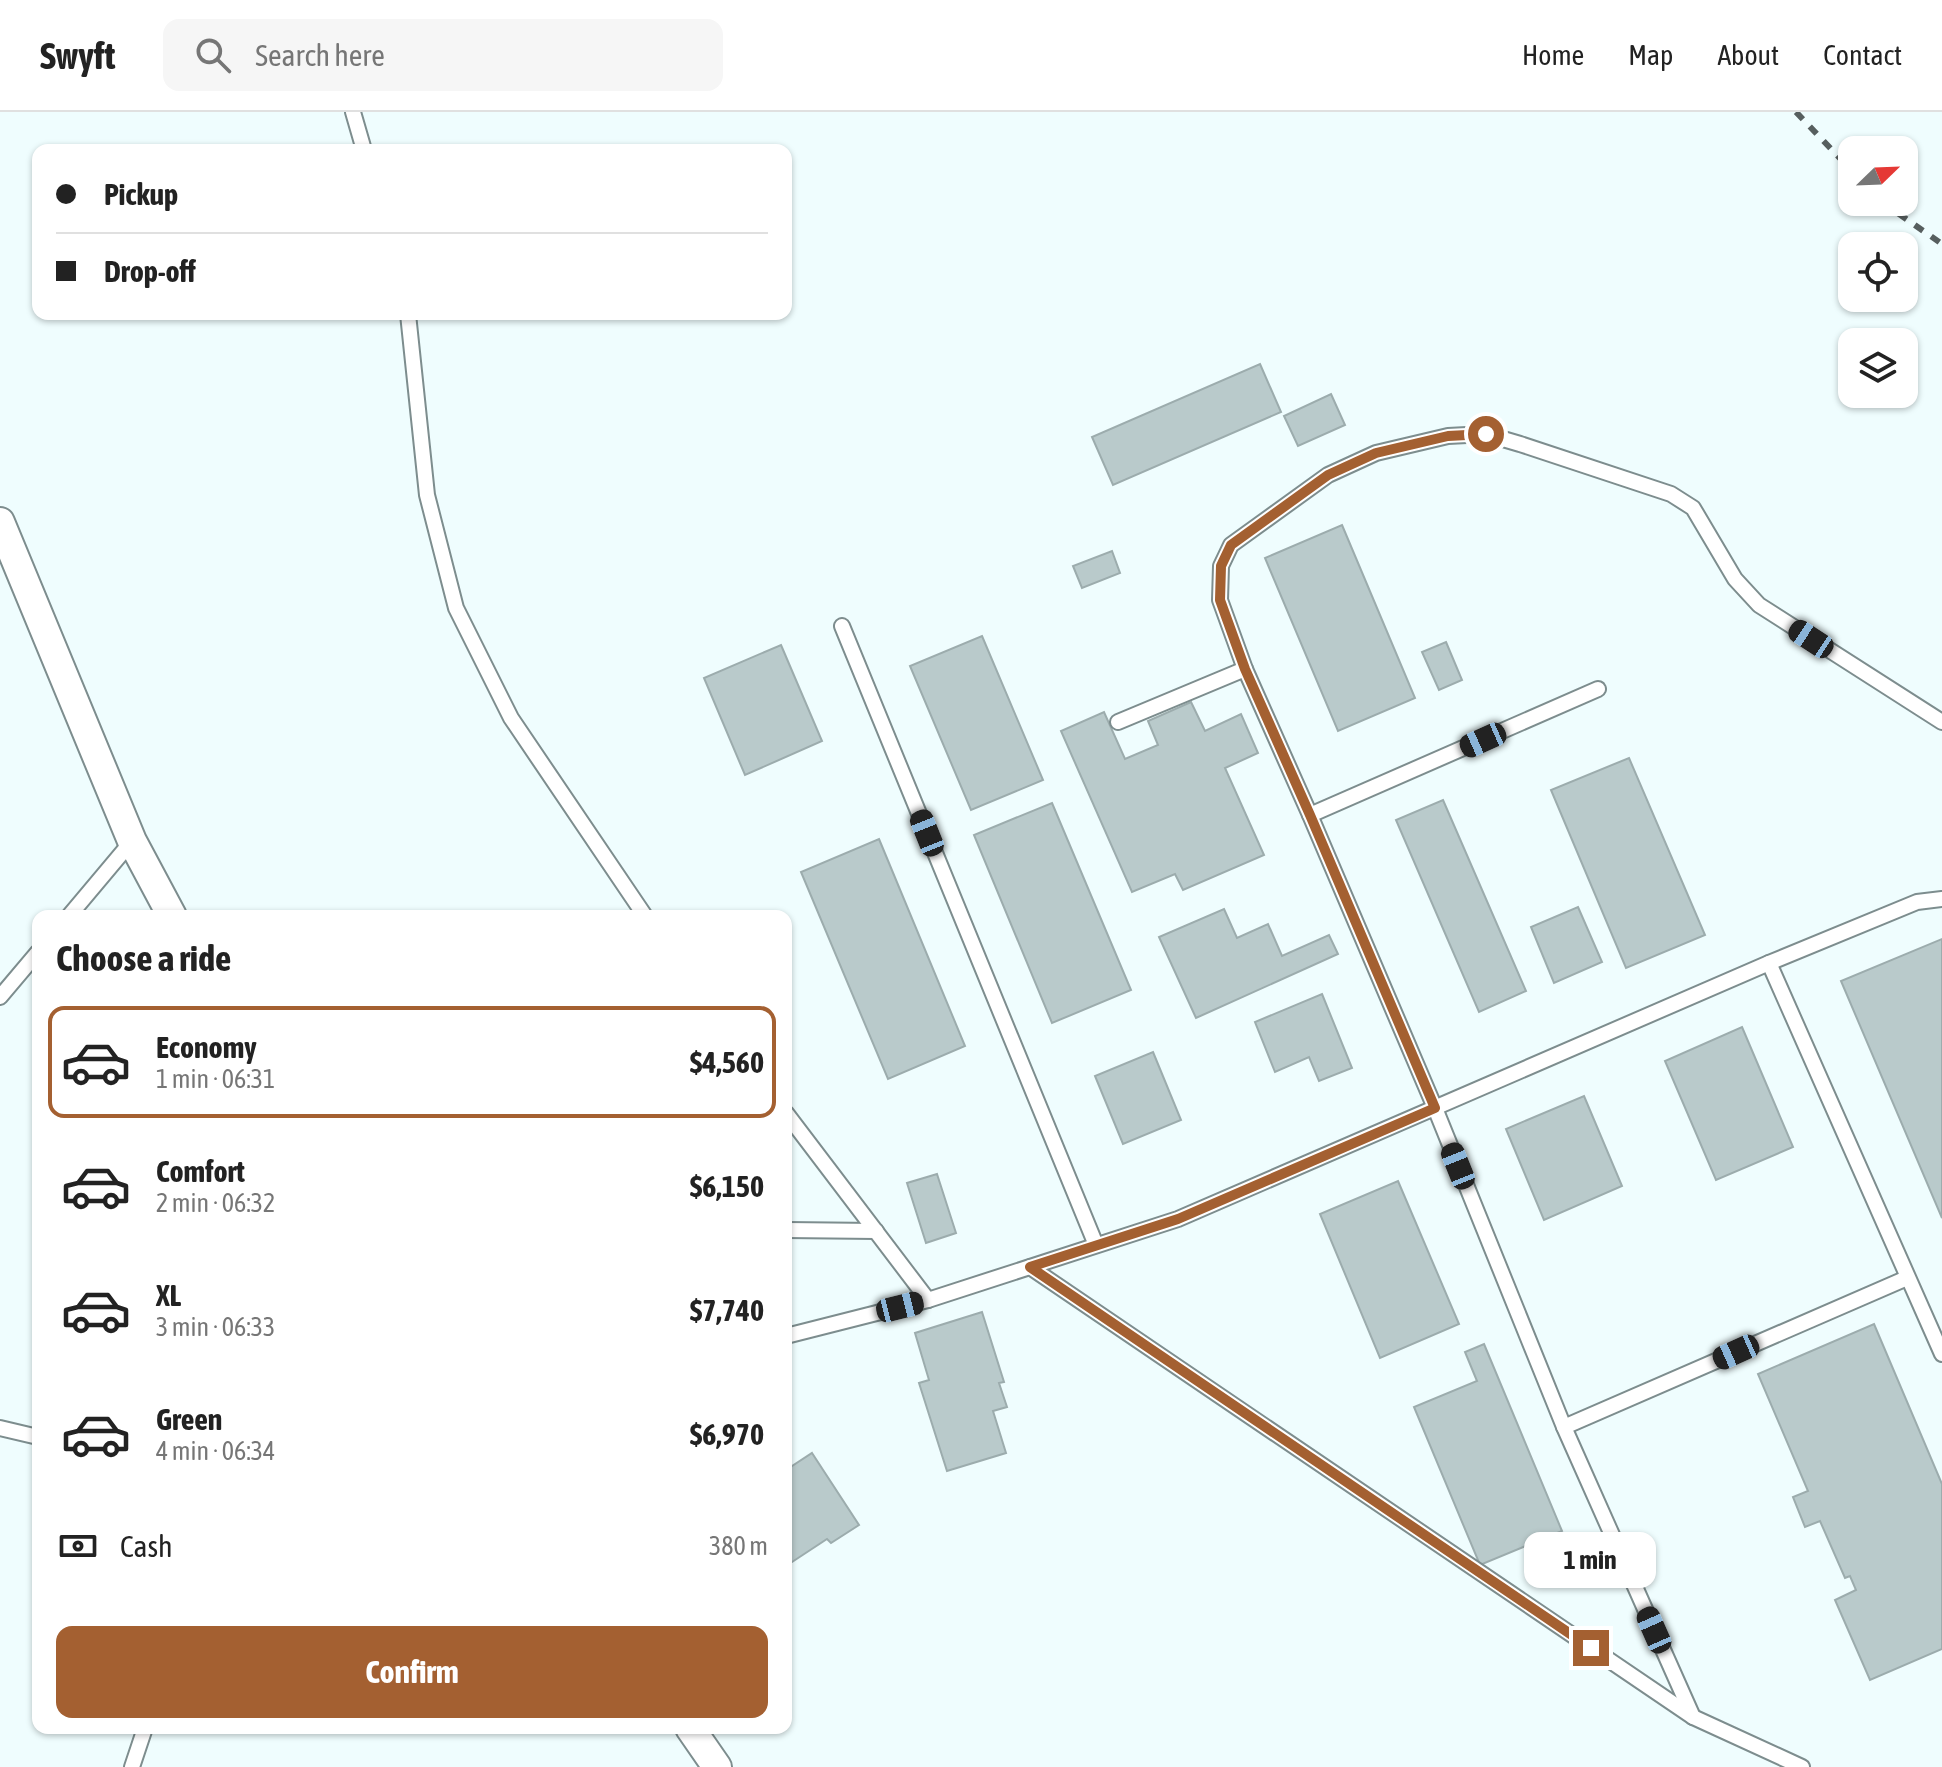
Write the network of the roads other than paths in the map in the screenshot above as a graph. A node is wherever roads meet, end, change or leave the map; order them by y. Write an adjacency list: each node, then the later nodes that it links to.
1 (353, 112): 2 (lane)
2 (362, 144)
3 (409, 320): 15 (lane)
4 (0, 522): 11 (street)
5 (842, 626): 23 (lane)
6 (1245, 669): 8 (lane); 9 (lane); 10 (lane)
7 (1598, 689): 10 (lane)
8 (1118, 722)
9 (1942, 722)
10 (1310, 815): 19 (lane)
11 (132, 841): 13 (lane); 14 (street)
12 (1942, 899): 17 (lane)
13 (74, 910)
14 (169, 910)
15 (641, 910)
16 (32, 959): 18 (lane)
17 (1769, 963): 19 (lane); 25 (lane)
18 (0, 997)
19 (1435, 1108): 23 (lane); 29 (lane)
20 (792, 1121): 22 (lane)
21 (792, 1230): 22 (lane)
22 (876, 1231): 26 (lane)
23 (1096, 1245): 24 (lane)
24 (1030, 1267): 26 (lane); 32 (lane)
25 (1907, 1278): 28 (lane); 29 (lane)
26 (928, 1300): 27 (lane)
27 (792, 1334)
28 (1942, 1354)
29 (1564, 1427): 32 (lane)
30 (0, 1428): 31 (lane)
31 (32, 1436)
32 (1693, 1717): 37 (lane)
33 (143, 1734): 35 (lane)
34 (694, 1734): 36 (street)
35 (132, 1767)
36 (717, 1767)
37 (1802, 1767)

